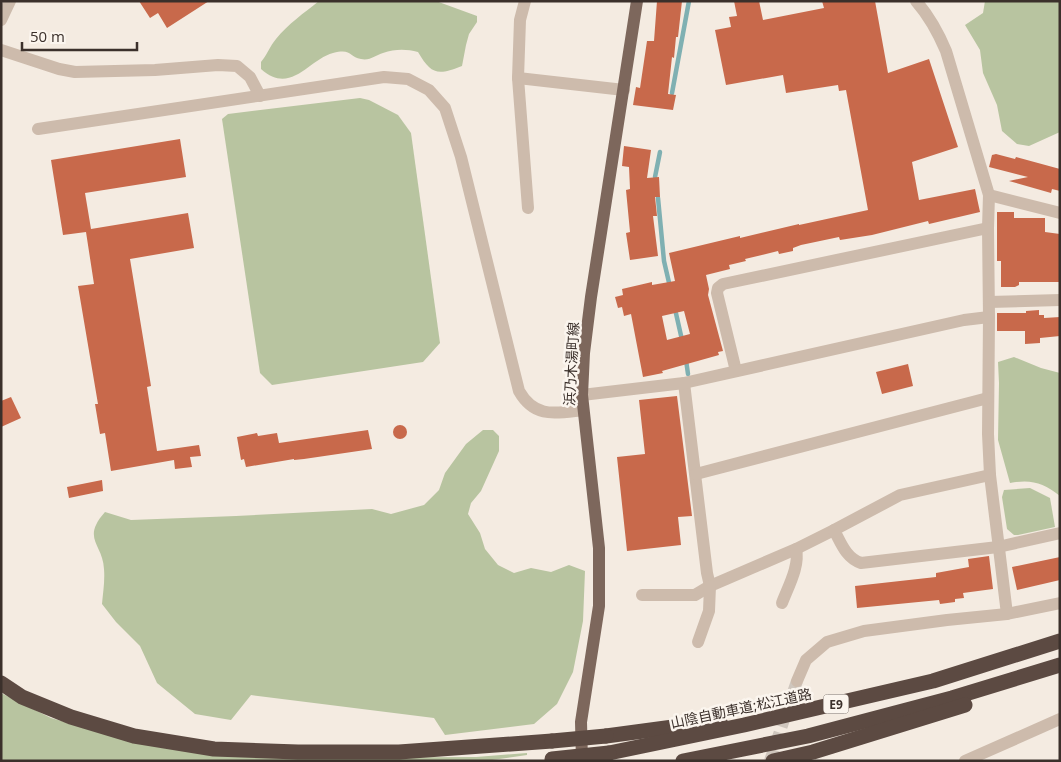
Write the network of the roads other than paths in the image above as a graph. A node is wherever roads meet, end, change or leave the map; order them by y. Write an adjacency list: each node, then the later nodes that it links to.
1 (10, 1): 5 (street)
2 (525, 1): 7 (street)
3 (637, 1): 8 (main road, 浜乃木湯町線)
4 (916, 1): 11 (street)
5 (1, 20)
6 (1, 50): 9 (street)
7 (518, 78): 8 (street); 12 (street)
8 (624, 90): 20 (main road, 浜乃木湯町線)
9 (260, 96): 10 (street); 22 (street)
10 (38, 129)
11 (989, 195): 13 (street); 14 (street)
12 (528, 208)
13 (1060, 213)
14 (988, 228): 16 (street); 18 (street)
15 (1060, 300): 16 (street)
16 (989, 302): 17 (street)
17 (989, 317): 18 (street); 21 (street)
18 (736, 371): 19 (street)
19 (684, 383): 20 (street); 23 (street)
20 (582, 395): 22 (main road, 浜乃木湯町線)
21 (988, 398): 23 (street); 24 (street)
22 (583, 410): 42 (main road, 浜乃木湯町線)
23 (696, 474): 29 (street)
24 (990, 475): 25 (street); 27 (street)
25 (834, 530): 27 (street); 28 (street)
26 (1060, 533): 27 (street)
27 (998, 547): 33 (street)
28 (796, 549): 29 (street); 31 (street)
29 (710, 586): 30 (street); 35 (street)
30 (642, 594)
31 (782, 603)
32 (1060, 603): 33 (street)
33 (1007, 614): 37 (street)
34 (1060, 641): 40 (highway, 山陰自動車道;松江道路 / E9)
35 (698, 642)
36 (1060, 667): 43 (highway, E9); 44 (highway)
37 (797, 681)
38 (1, 683): 40 (highway, bridge)
39 (1060, 719): 45 (street)
40 (744, 725): 41 (highway, 山陰自動車道;松江道路 / E9, bridge)
41 (547, 760)
42 (582, 761)
43 (683, 761)
44 (773, 761)
45 (965, 761)

